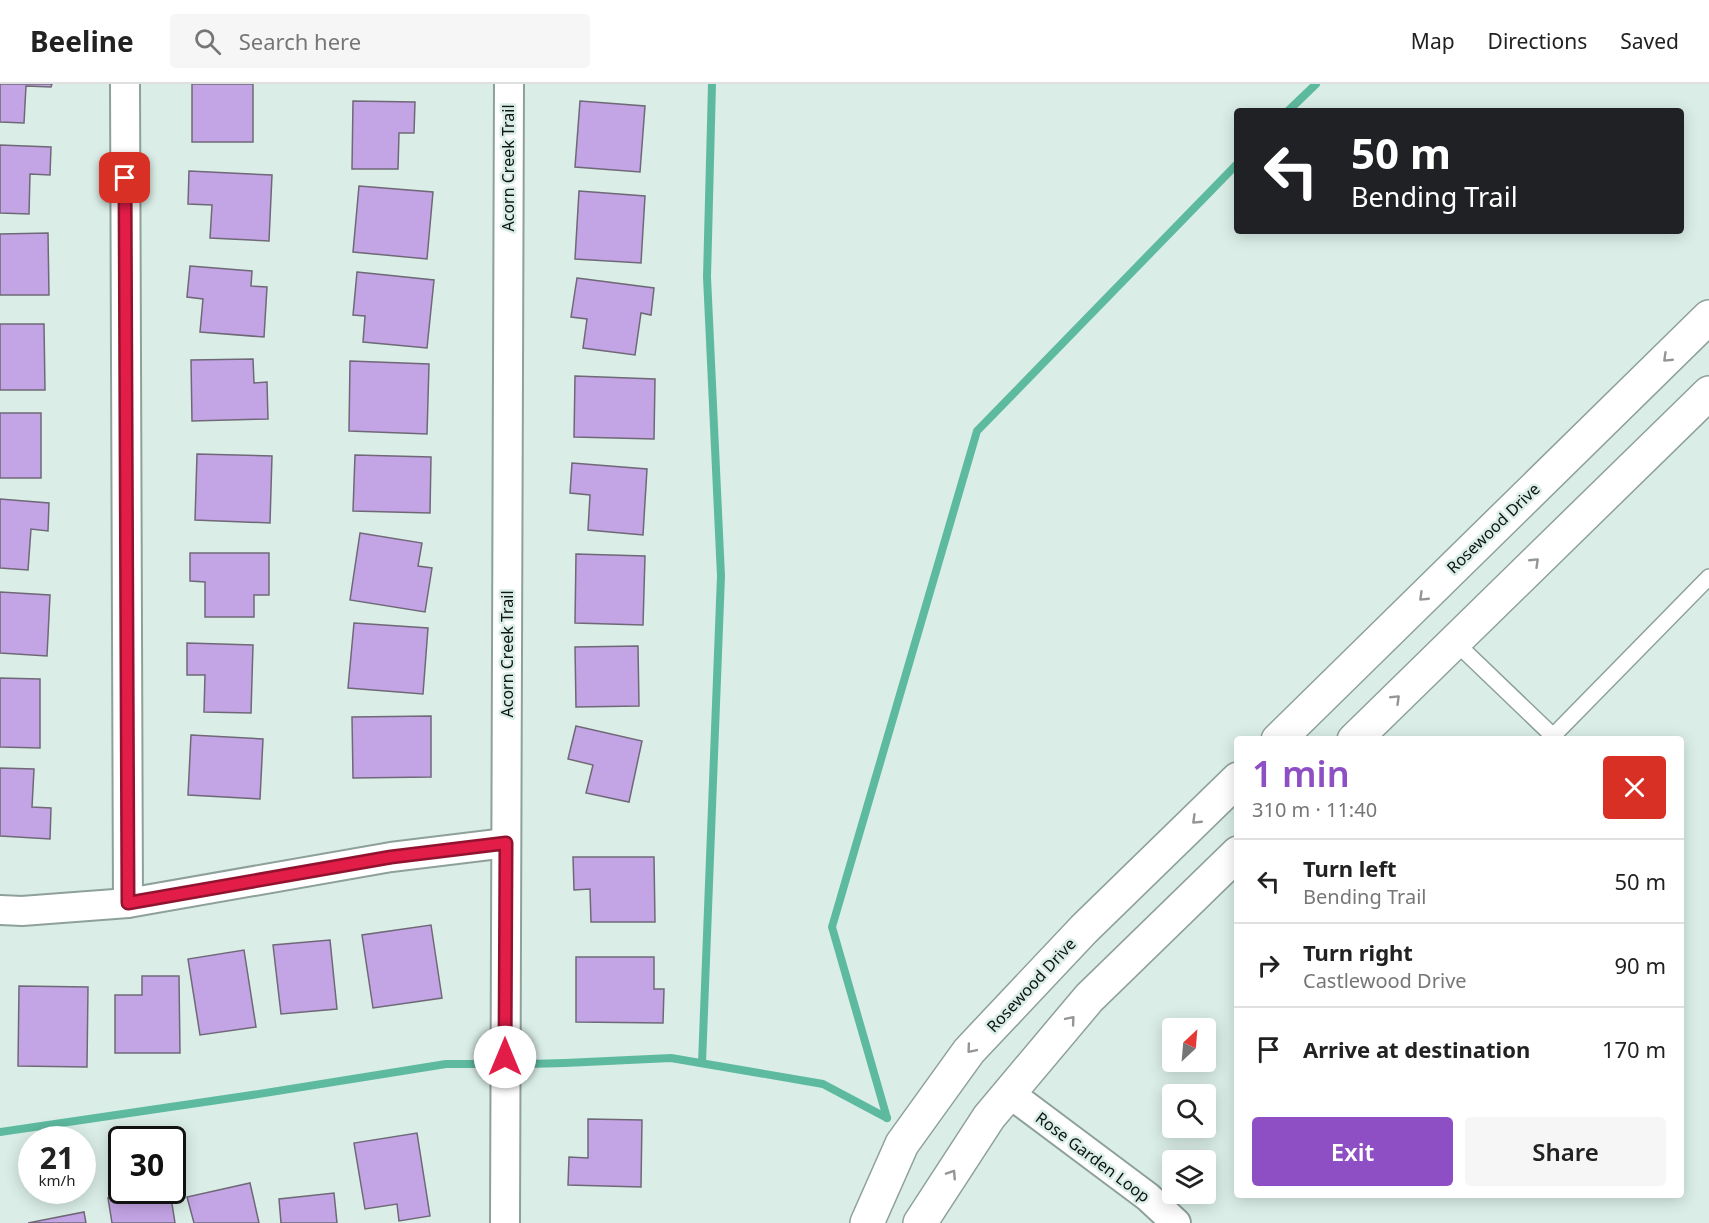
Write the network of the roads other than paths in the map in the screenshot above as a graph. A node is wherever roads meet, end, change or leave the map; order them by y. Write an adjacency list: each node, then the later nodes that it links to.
1 (125, 84): 12 (street)
2 (509, 84): 10 (street, Acorn Creek Trail)
3 (1709, 317): 7 (main road, Rosewood Drive, one-way to 7)
4 (1709, 393): 6 (main road, one-way to 4)
5 (1709, 577): 6 (lane)
6 (1454, 641): 8 (main road, one-way to 6)
7 (1282, 736)
8 (1358, 736)
9 (1234, 783): 16 (main road, Rosewood Drive, one-way to 16)
10 (506, 843): 12 (street); 15 (street, Acorn Creek Trail)
11 (1234, 857): 14 (main road, one-way to 11)
12 (128, 903): 13 (street)
13 (0, 910)
14 (1009, 1093): 17 (main road, one-way to 14); 18 (street, Rose Garden Loop)
15 (504, 1223)
16 (867, 1223)
17 (920, 1223)
18 (1176, 1223)

